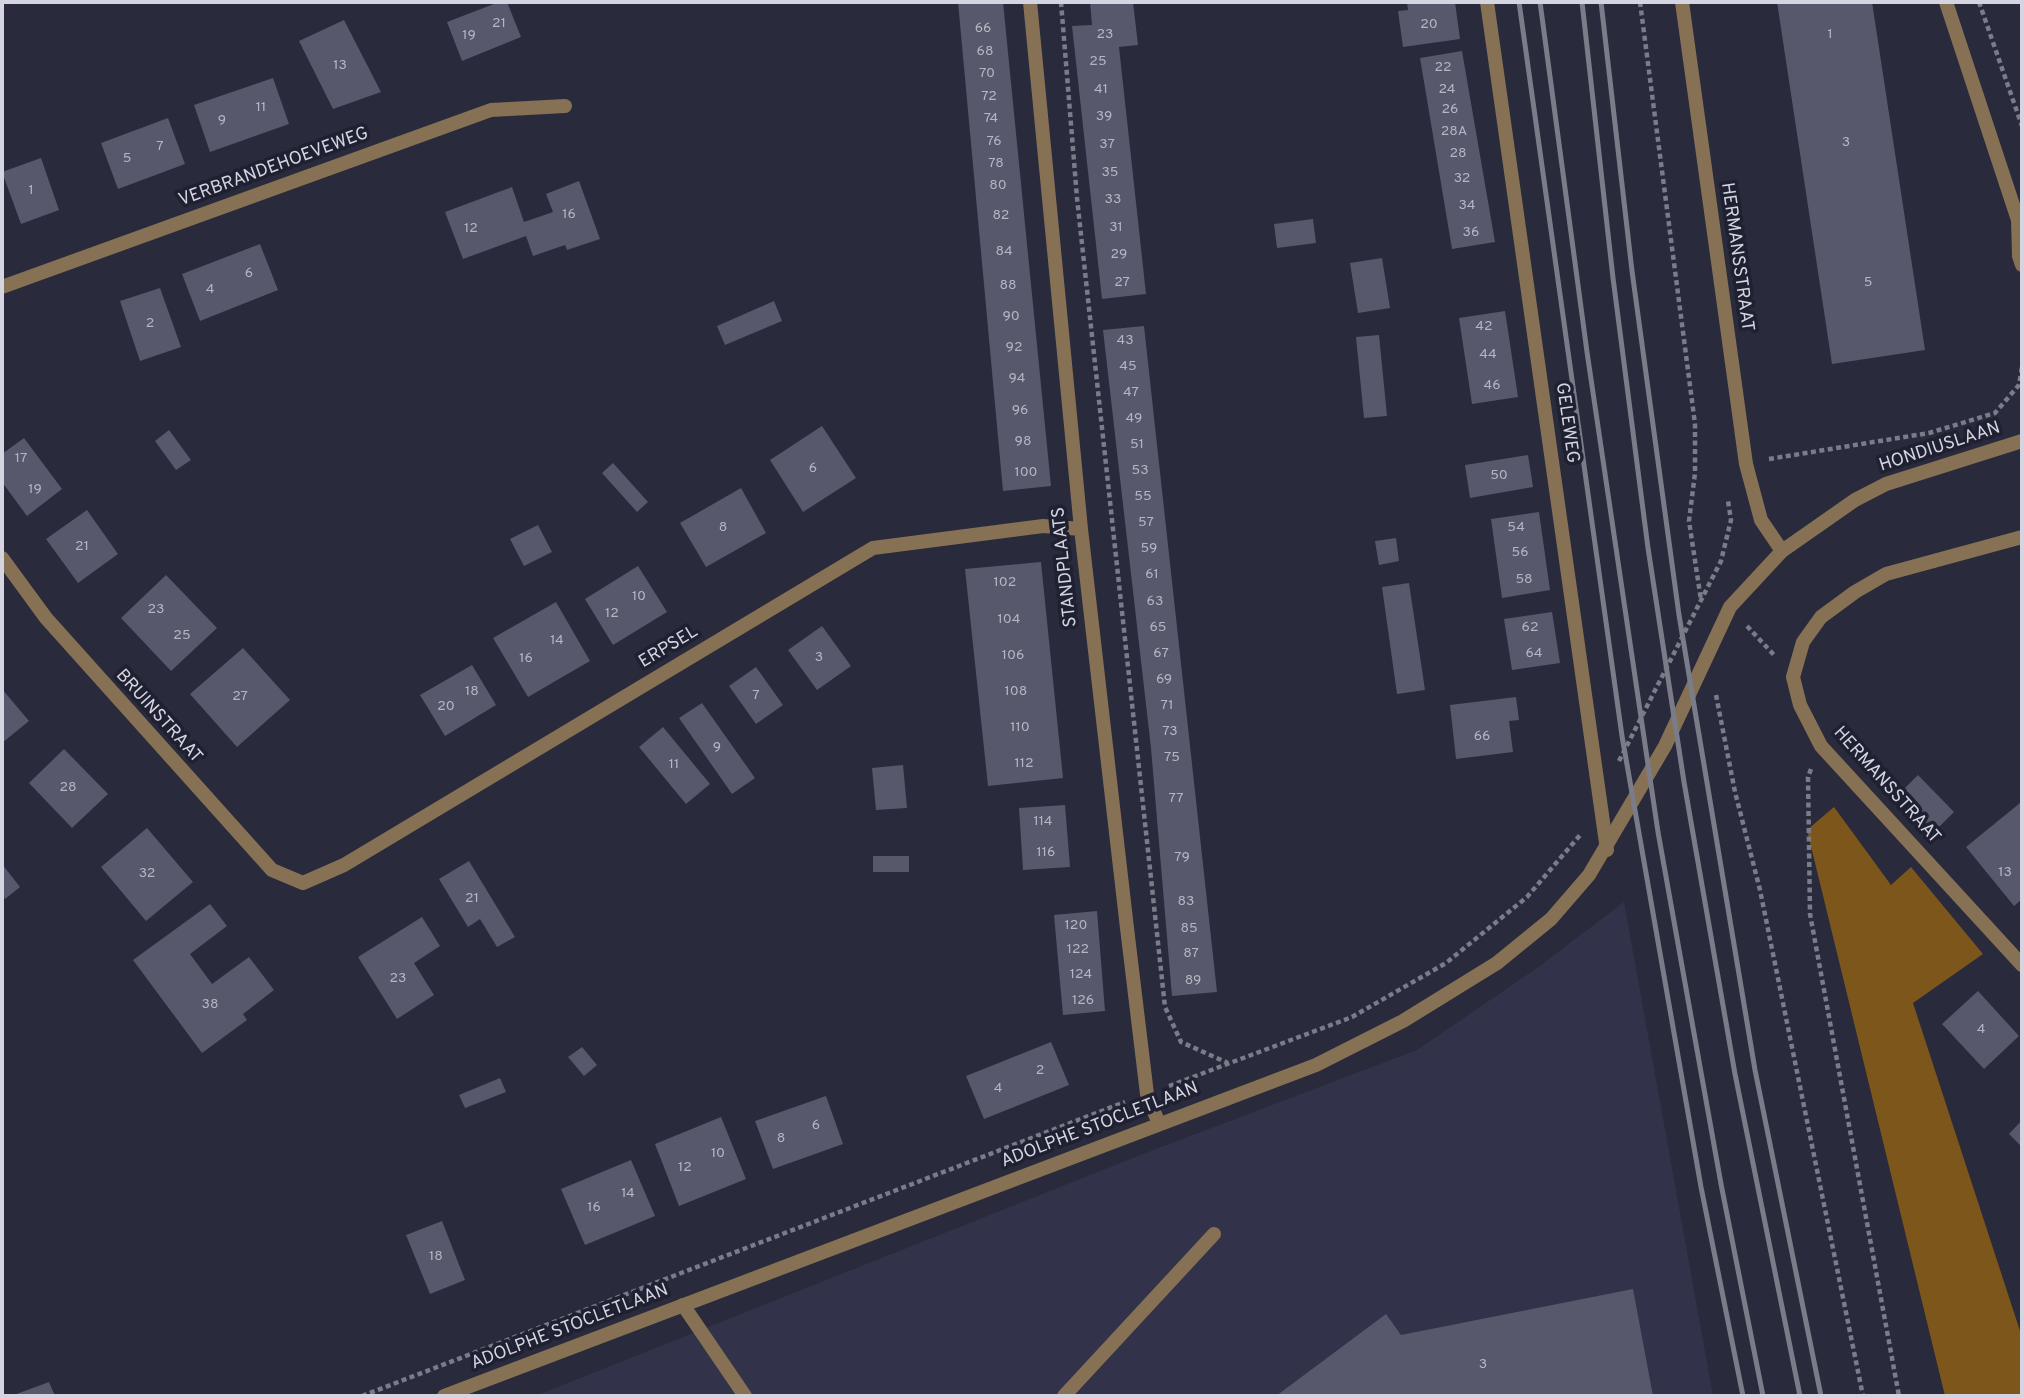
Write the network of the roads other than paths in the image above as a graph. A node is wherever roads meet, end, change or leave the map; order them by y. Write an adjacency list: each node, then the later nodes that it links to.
1 (1030, 2): 10 (street, STANDPLAATS)
2 (1487, 2): 15 (street, GELEWEG)
3 (1682, 2): 12 (street, HERMANSSTRAAT)
4 (1946, 2): 6 (street)
5 (565, 106): 8 (street, VERBRANDEHOEVEWEG)
6 (2020, 223): 7 (street)
7 (2022, 265)
8 (2, 288)
9 (2022, 441): 12 (street, HONDIUSLAAN)
10 (1081, 529): 16 (street, ERPSEL); 18 (street, STANDPLAATS)
11 (2022, 537): 17 (street, HERMANSSTRAAT)
12 (1782, 551): 14 (street, HONDIUSLAAN)
13 (2, 558): 16 (street, BRUINSTRAAT)
14 (1665, 746): 15 (street, ADOLPHE STOCLETLAAN)
15 (1606, 850): 18 (street, ADOLPHE STOCLETLAAN)
16 (303, 883)
17 (2022, 965)
18 (1159, 1124): 20 (street, ADOLPHE STOCLETLAAN)
19 (1213, 1234): 23 (street)
20 (683, 1305): 21 (street, ADOLPHE STOCLETLAAN); 22 (street)
21 (443, 1396)
22 (745, 1396)
23 (1064, 1396)

